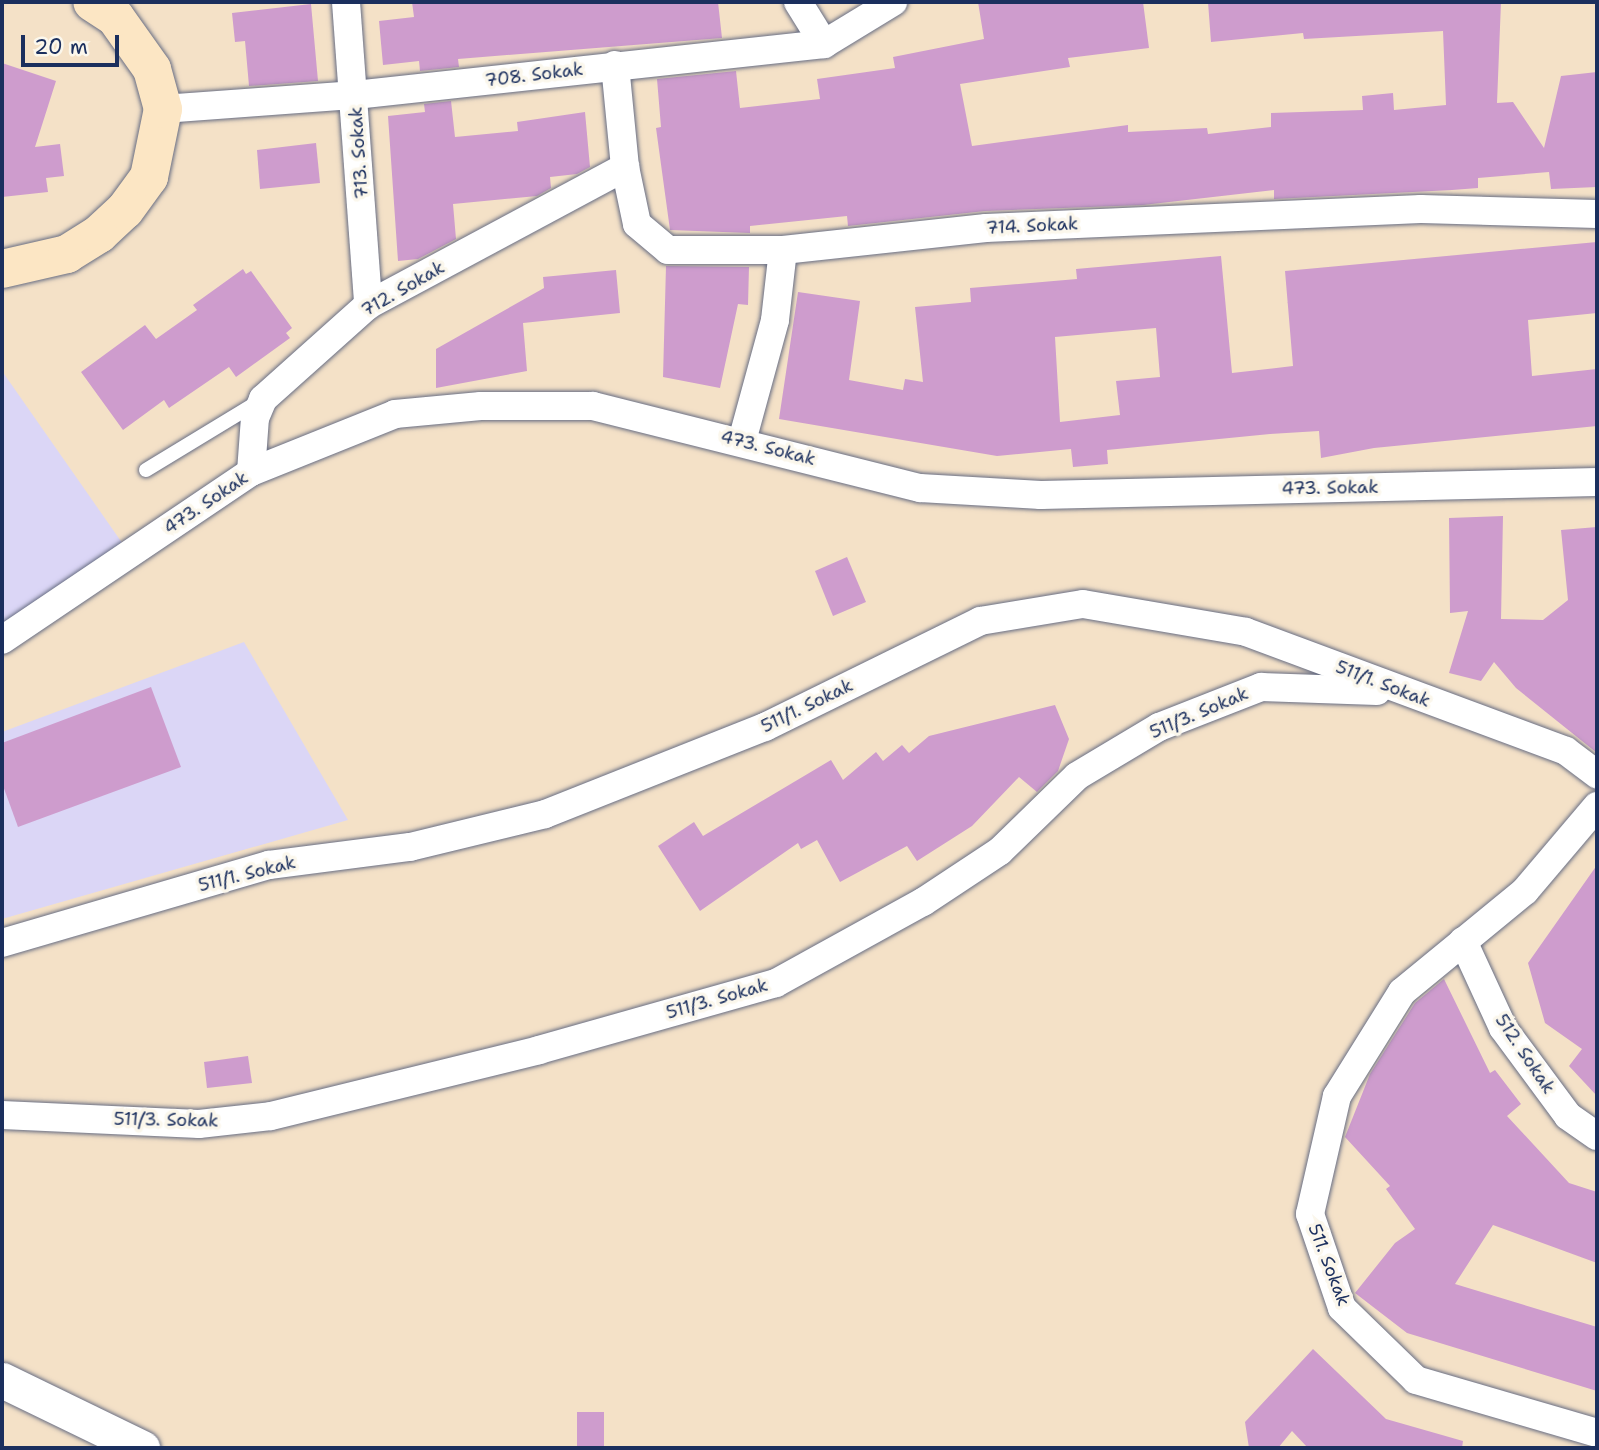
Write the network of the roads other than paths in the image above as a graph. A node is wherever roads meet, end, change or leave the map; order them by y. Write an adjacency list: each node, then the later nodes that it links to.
1 (92, 2): 8 (main road)
2 (345, 2): 7 (street, 713. Sokak)
3 (798, 2): 5 (street)
4 (893, 2): 5 (street, 708. Sokak)
5 (824, 44): 6 (street, 708. Sokak)
6 (615, 65): 7 (street, 708. Sokak); 9 (street, 714. Sokak)
7 (355, 95): 8 (street, 708. Sokak); 13 (street, 713. Sokak)
8 (163, 109): 12 (main road)
9 (625, 167): 11 (street, 714. Sokak); 13 (street, 712. Sokak)
10 (1597, 214): 11 (street, 714. Sokak)
11 (783, 250): 15 (street)
12 (2, 269)
13 (368, 305): 14 (street, 712. Sokak)
14 (263, 399): 16 (lane); 17 (street)
15 (742, 441): 17 (street, 473. Sokak); 18 (street, 473. Sokak)
16 (146, 470)
17 (251, 472): 19 (street, 473. Sokak)
18 (1597, 482)
19 (2, 640)
20 (1400, 692): 21 (street, 511/1. Sokak); 24 (street, 511/1. Sokak); 25 (street, 511/3. Sokak)
21 (1597, 774)
22 (1597, 806): 23 (street)
23 (1464, 941): 26 (street, 512. Sokak); 28 (street, 511. Sokak)
24 (2, 943)
25 (2, 1115)
26 (1597, 1136)
27 (2, 1380): 29 (street)
28 (1597, 1433)
29 (142, 1448)

